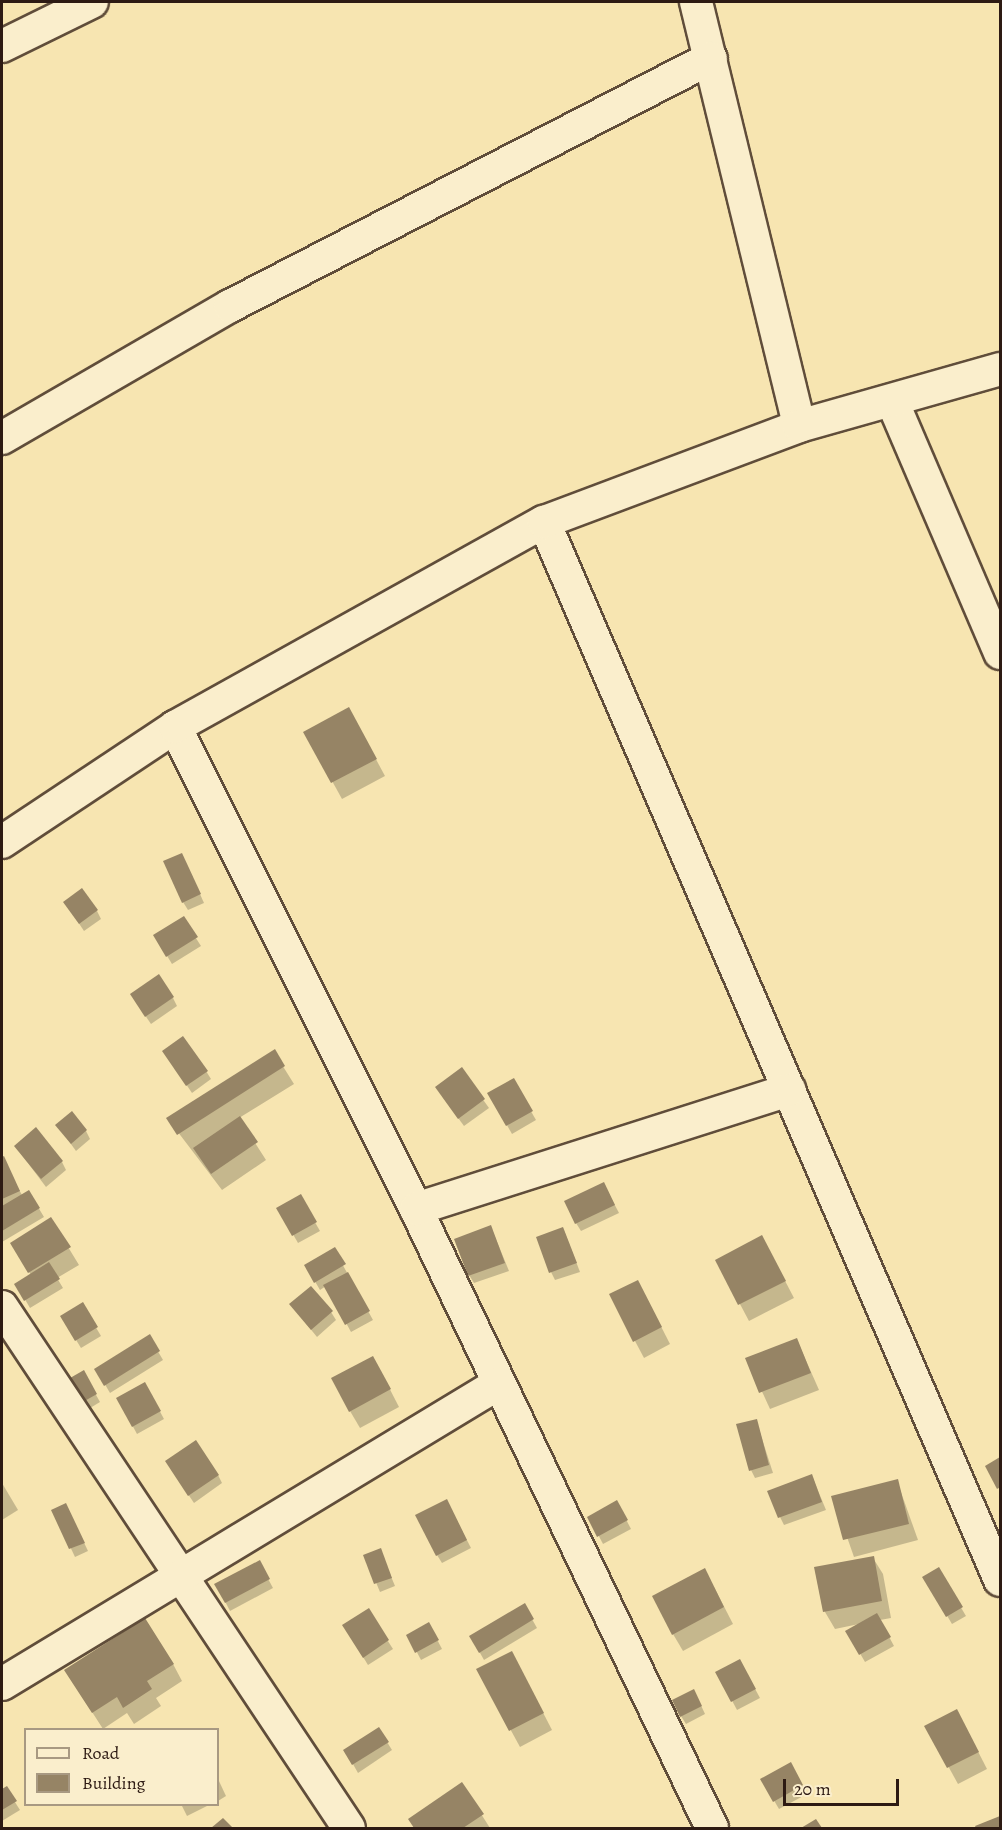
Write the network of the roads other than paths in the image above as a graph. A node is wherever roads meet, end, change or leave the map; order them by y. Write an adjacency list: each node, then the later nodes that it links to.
1 (92, 2): 3 (street)
2 (696, 2): 4 (street)
3 (2, 45)
4 (711, 58): 7 (street); 8 (street)
5 (1000, 369): 6 (street)
6 (894, 403): 7 (street); 10 (street)
7 (799, 426): 9 (street)
8 (2, 438)
9 (544, 522): 11 (street); 13 (street)
10 (1000, 653)
11 (174, 727): 12 (street); 14 (street)
12 (2, 842)
13 (790, 1090): 14 (street); 18 (street)
14 (416, 1209): 16 (street)
15 (2, 1307): 17 (street)
16 (498, 1384): 17 (street); 21 (street)
17 (179, 1576): 19 (street); 20 (street)
18 (1000, 1580)
19 (2, 1684)
20 (349, 1828)
21 (712, 1828)

